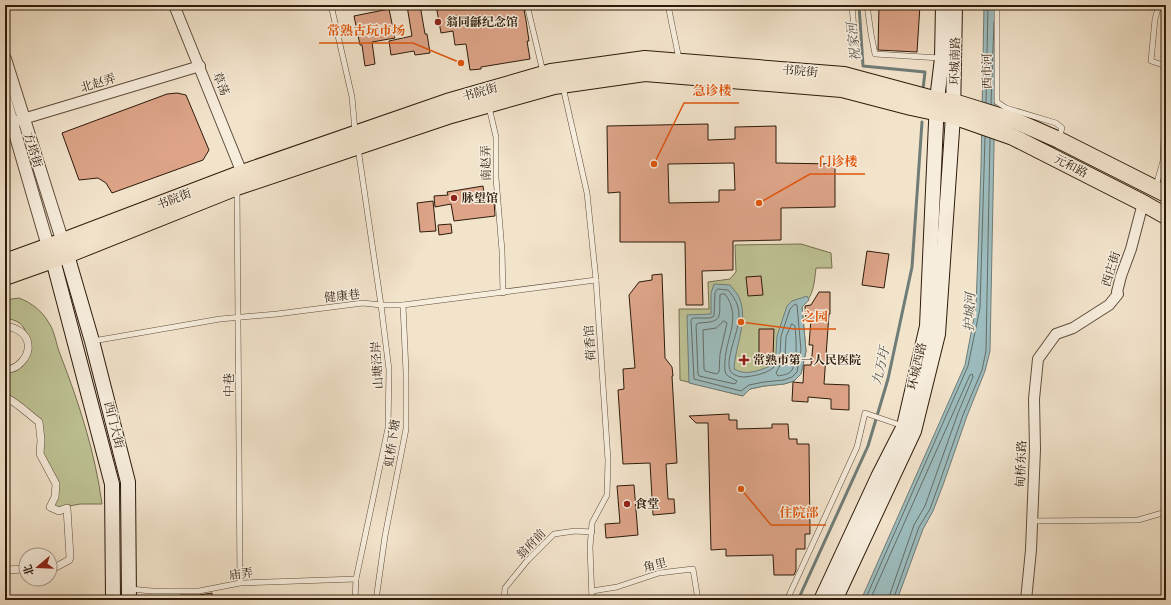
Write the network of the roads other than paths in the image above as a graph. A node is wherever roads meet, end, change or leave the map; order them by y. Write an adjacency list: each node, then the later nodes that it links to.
1 (174, 5): 15 (street, 草荡)
2 (331, 5): 27 (lane, 山塘泾岸)
3 (527, 5): 17 (lane)
4 (668, 5): 14 (lane)
5 (852, 5): 11 (lane)
6 (867, 5): 12 (lane)
7 (943, 5): 12 (main road, 环城南路)
8 (955, 5): 12 (main road, 环城南路)
9 (997, 5): 26 (lane, 西市河)
10 (1159, 5): 16 (lane)
11 (856, 54)
12 (948, 58): 22 (main road, 环城南路); 23 (main road, 环城南路)
13 (5, 59): 24 (street, 方塔街)
14 (680, 62): 17 (main road, 书院街); 22 (main road, 书院街)
15 (200, 66): 24 (street, 北赵弄); 28 (street, 草荡)
16 (1166, 66)
17 (544, 74): 27 (main road, 书院街)
18 (562, 84): 21 (main road, 书院街); 22 (main road, 书院街); 35 (lane, 荷香馆)
19 (1166, 89): 29 (lane)
20 (5, 99): 24 (street, 方塔街)
21 (489, 104): 27 (main road, 书院街); 36 (lane, 南赵弄)
22 (937, 106): 23 (main road, 书院街); 45 (main road, 环城西路)
23 (954, 109): 25 (main road, 书院街); 45 (main road, 环城西路)
24 (13, 122): 32 (street, 方塔街)
25 (1015, 130): 26 (main road, 元和路); 30 (main road, 元和路)
26 (1059, 140): 29 (main road, 元和路)
27 (357, 141): 28 (main road, 书院街); 37 (lane, 山塘泾岸)
28 (240, 180): 32 (main road, 书院街); 39 (lane, 中巷)
29 (1160, 191)
30 (1143, 203): 31 (main road, 元和路); 41 (street, 西庄街)
31 (1166, 216)
32 (58, 251): 33 (main road, 书院街); 34 (main road, 书院街); 42 (main road, 西门大街); 56 (main road, 西门大街)
33 (5, 262)
34 (5, 277)
35 (596, 280): 36 (lane, 健康巷); 48 (lane, 荷香馆)
36 (503, 293): 38 (lane, 健康巷)
37 (381, 305): 38 (lane, 健康巷); 39 (lane, 健康巷); 52 (lane, 山塘泾岸)
38 (403, 305): 58 (lane, 虹桥下塘)
39 (238, 318): 42 (lane, 健康巷); 53 (lane, 中巷)
40 (5, 326): 43 (street)
41 (1056, 334): 47 (street, 甸桥东路)
42 (92, 341): 55 (main road, 西门大街)
43 (5, 369)
44 (5, 396): 49 (street)
45 (909, 428): 62 (lane); 63 (main road, 环城西路); 64 (main road, 环城西路)
46 (1166, 512): 47 (lane)
47 (1032, 521): 65 (street, 甸桥东路)
48 (592, 532): 54 (lane, 荷香馆); 59 (lane, 翁府前)
49 (58, 565)
50 (5, 570): 51 (street)
51 (18, 570)
52 (356, 579): 53 (lane, 庙弄); 57 (lane, 山塘泾岸)
53 (240, 583): 55 (lane, 庙弄)
54 (592, 590): 60 (lane, 荷香馆); 61 (lane, 角里)
55 (129, 594)
56 (113, 600)
57 (355, 600)
58 (376, 600)
59 (504, 600)
60 (592, 600)
61 (698, 600)
62 (787, 600)
63 (821, 600)
64 (835, 600)
65 (1026, 600)

